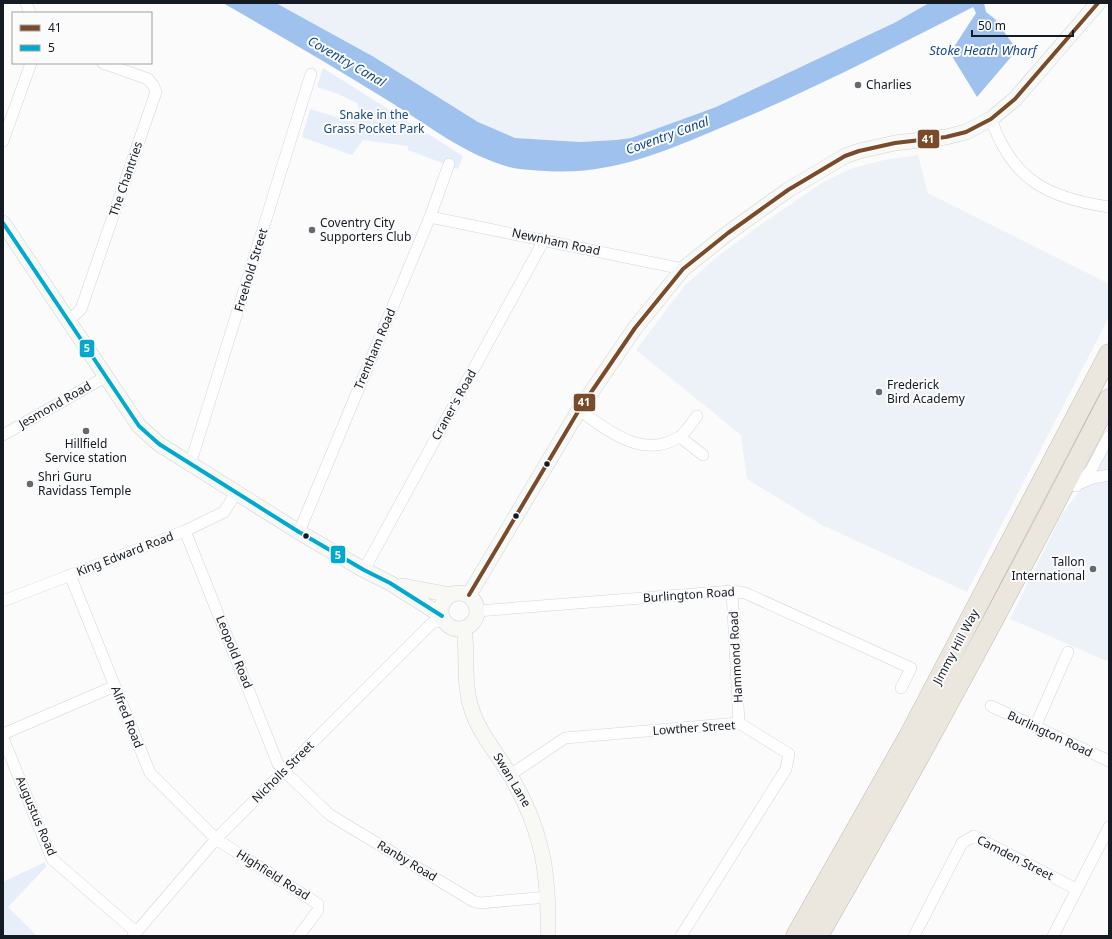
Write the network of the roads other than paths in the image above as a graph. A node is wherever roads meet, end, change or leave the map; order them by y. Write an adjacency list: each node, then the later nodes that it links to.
1 (1098, 3): 5 (main road)
2 (31, 64): 6 (street)
3 (106, 64): 13 (street, The Chantries)
4 (311, 74): 23 (street, Freehold Street)
5 (991, 119): 8 (street); 12 (main road)
6 (3, 141)
7 (449, 164): 9 (street, Trentham Road)
8 (1109, 207)
9 (430, 217): 11 (street, Newnham Road); 29 (street, Trentham Road)
10 (3, 223): 13 (main road)
11 (544, 240): 12 (street, Newnham Road); 30 (street, Craner's Road)
12 (683, 269): 17 (main road)
13 (68, 320): 15 (main road)
14 (1109, 354): 59 (highway, Jimmy Hill Way)
15 (107, 376): 19 (street, Jesmond Road); 23 (main road)
16 (1109, 399): 27 (highway, Jimmy Hill Way)
17 (578, 410): 21 (street); 35 (main road)
18 (697, 416): 21 (street)
19 (3, 434)
20 (1109, 436): 25 (street)
21 (680, 437): 22 (street)
22 (702, 455)
23 (190, 465): 26 (main road)
24 (1109, 475): 25 (street)
25 (1076, 486): 27 (street)
26 (236, 493): 28 (street, King Edward Road); 29 (main road)
27 (1056, 502): 60 (highway, Jimmy Hill Way)
28 (185, 531): 31 (street, King Edward Road); 49 (street, Leopold Road)
29 (299, 532): 30 (main road)
30 (364, 570): 32 (main road)
31 (70, 574): 36 (street, King Edward Road); 41 (street, Alfred Road)
32 (390, 583): 34 (main road); 38 (main road)
33 (732, 592): 37 (street, Burlington Road); 42 (street, Burlington Road); 44 (street, Hammond Road)
34 (451, 595): 35 (main road); 38 (main road)
35 (469, 595): 37 (main road)
36 (3, 601)
37 (477, 611): 39 (main road)
38 (443, 618): 39 (main road); 49 (street, Nicholls Street)
39 (464, 628): 50 (main road, Swan Lane)
40 (1068, 652): 45 (street)
41 (115, 686): 46 (street); 52 (street, Alfred Road)
42 (901, 688)
43 (991, 706): 45 (street, Burlington Road)
44 (739, 723): 50 (street, Lowther Street); 58 (street, Lowther Street)
45 (1036, 727): 48 (street, Burlington Road)
46 (3, 734)
47 (3, 738): 55 (street, Augustus Road)
48 (1109, 761)
49 (284, 771): 52 (street, Nicholls Street); 54 (street, Ranby Road)
50 (510, 775): 54 (main road, Swan Lane)
51 (1109, 827): 53 (street)
52 (216, 839): 55 (street, Nicholls Street); 56 (street, Highfield Road)
53 (1076, 889): 61 (street, Camden Street); 62 (street)
54 (548, 897): 57 (main road, Swan Lane)
55 (134, 934)
56 (299, 936)
57 (548, 936)
58 (681, 936)
59 (796, 936)
60 (818, 936)
61 (914, 936)
62 (1053, 936)

